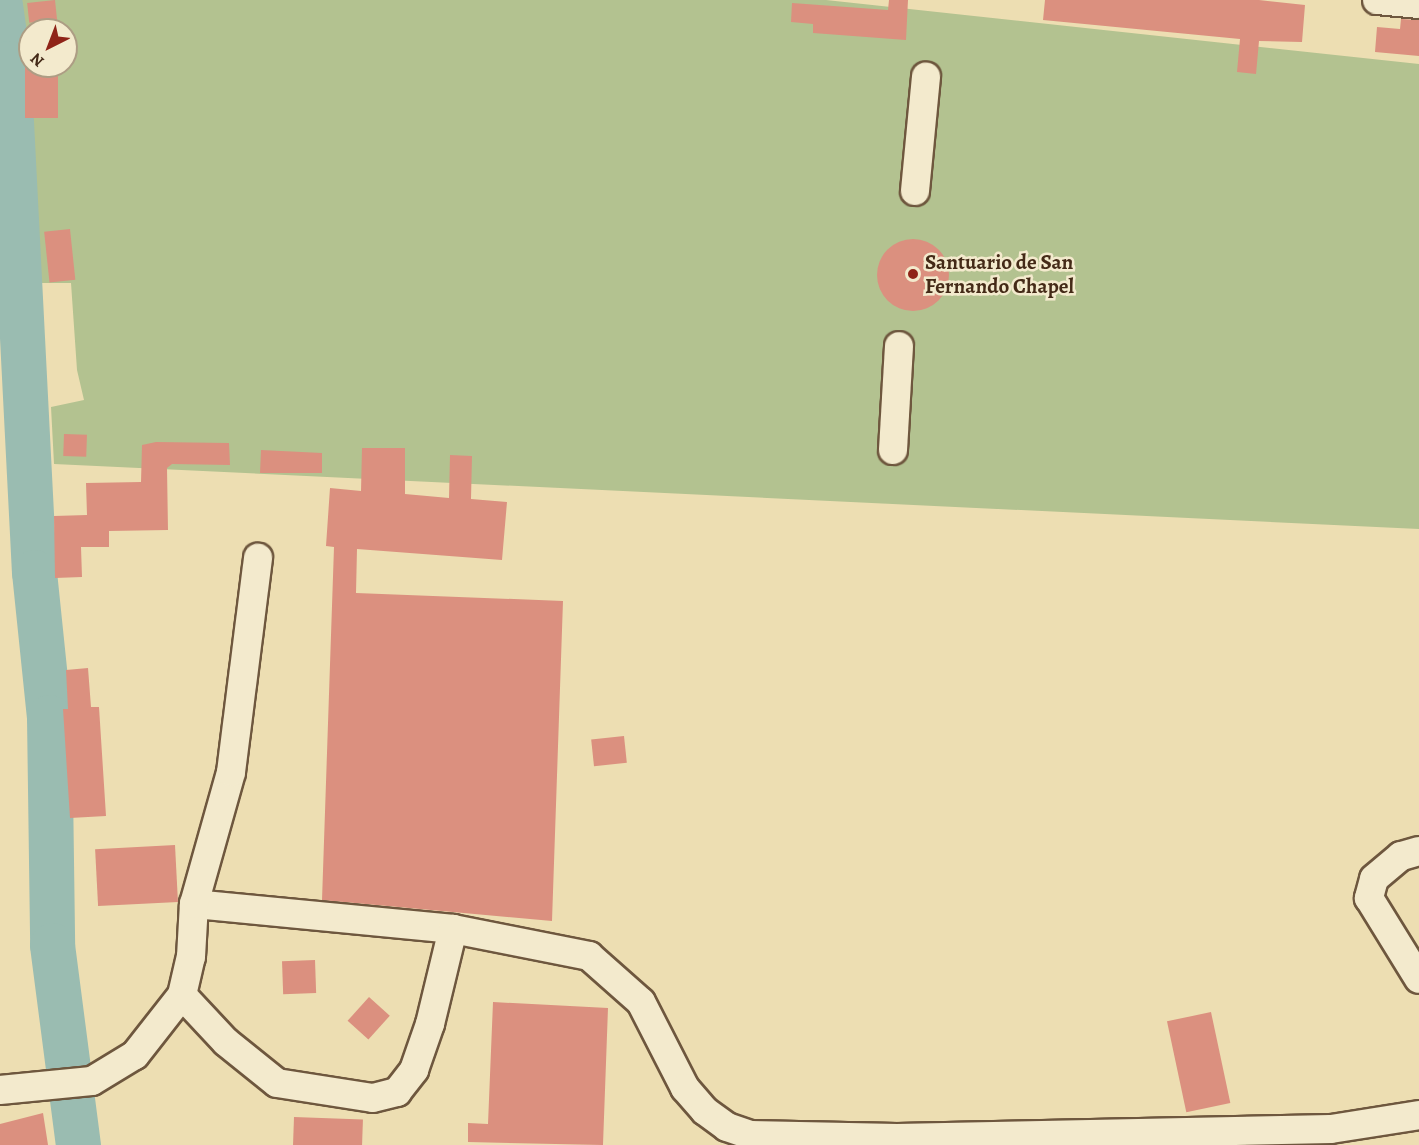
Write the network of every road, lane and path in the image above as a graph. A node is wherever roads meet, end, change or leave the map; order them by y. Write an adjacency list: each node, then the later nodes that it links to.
1 (1377, 0): 2 (street)
2 (1419, 4)
3 (926, 76): 4 (street)
4 (915, 191)
5 (899, 346): 6 (street)
6 (893, 450)
7 (258, 558): 9 (street)
8 (1419, 851): 11 (street)
9 (194, 904): 10 (street); 12 (street)
10 (453, 929): 12 (street); 14 (street)
11 (1419, 979)
12 (182, 995): 13 (street)
13 (8, 1090)
14 (1419, 1115)

